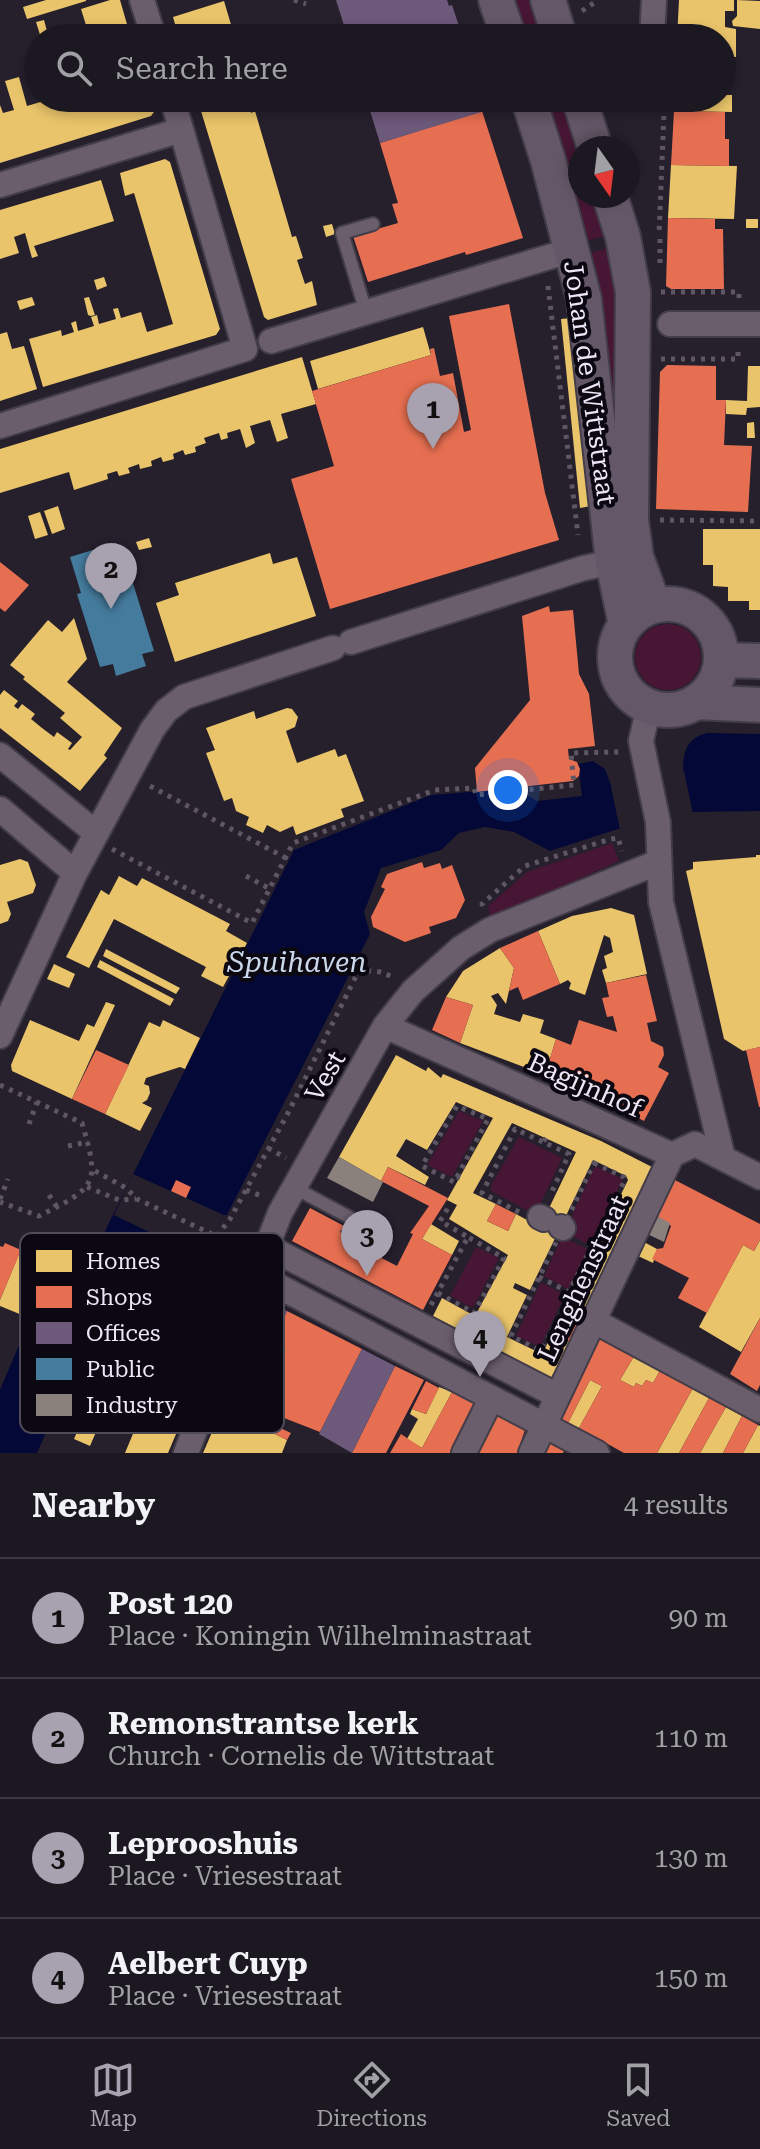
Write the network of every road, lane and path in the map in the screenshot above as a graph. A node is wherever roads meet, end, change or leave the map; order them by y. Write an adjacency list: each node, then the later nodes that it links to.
1 (142, 0): 8 (street)
2 (294, 0): 7 (path)
3 (496, 0): 9 (street)
4 (548, 0): 10 (street)
5 (598, 0): 11 (path)
6 (654, 0): 12 (street)
7 (306, 4)
8 (150, 24)
9 (504, 24)
10 (567, 24)
11 (571, 24)
12 (653, 24)
13 (176, 112): 17 (street)
14 (533, 112): 24 (street, Johan de Wittstraat)
15 (593, 112): 18 (street)
16 (663, 112): 22 (path)
17 (181, 130): 19 (street); 30 (street)
18 (594, 136)
19 (0, 185)
20 (614, 208): 23 (street, Johan de Wittstraat)
21 (373, 224): 25 (lane)
22 (660, 235): 23 (path); 27 (path)
23 (623, 237): 31 (street, Johan de Wittstraat)
24 (558, 253): 25 (street); 32 (path, Johan de Wittstraat); 34 (street, Johan de Wittstraat)
25 (366, 312): 28 (street)
26 (670, 324): 27 (street)
27 (749, 324): 29 (path)
28 (271, 341)
29 (660, 359)
30 (0, 426)
31 (631, 520): 33 (path); 35 (street, Johan de Wittstraat)
32 (575, 521)
33 (760, 521)
34 (613, 562): 36 (street, Johan de Wittstraat); 44 (street)
35 (654, 606): 36 (street); 37 (street)
36 (626, 625): 41 (street)
37 (721, 660): 38 (street); 39 (street)
38 (760, 661)
39 (696, 702): 40 (street); 41 (street)
40 (760, 705)
41 (649, 706): 42 (street)
42 (643, 753): 48 (path); 49 (street)
43 (0, 755): 45 (street)
44 (128, 774): 47 (street); 48 (path)
45 (26, 775): 46 (street); 47 (street)
46 (0, 808): 50 (street)
47 (95, 836): 50 (street); 53 (path)
48 (286, 858): 53 (path)
49 (659, 862): 51 (street, Vest); 65 (street)
50 (75, 873): 57 (street)
51 (628, 875): 54 (street, Vest); 54 (path)
52 (246, 876): 53 (path)
53 (270, 889)
54 (490, 930): 55 (street, Vest)
55 (413, 991): 56 (street, Vest); 80 (path)
56 (385, 1026): 61 (street, Bagijnhof); 71 (street, Vest)
57 (0, 1036)
58 (0, 1085): 59 (path)
59 (37, 1102): 60 (path); 62 (path)
60 (29, 1124)
61 (551, 1126): 64 (street, Bagijnhof); 77 (path); 77 (path)
62 (88, 1142): 63 (path); 66 (path)
63 (68, 1146)
64 (672, 1155): 65 (street); 88 (street, Lenghenstraat)
65 (723, 1158): 67 (street)
66 (95, 1171): 70 (path); 73 (path)
67 (760, 1177)
68 (458, 1178): 68 (path)
69 (8, 1179): 74 (path)
70 (87, 1187): 73 (path); 75 (path)
71 (293, 1187): 78 (lane); 81 (street, Vest)
72 (49, 1195): 75 (path)
73 (137, 1199): 79 (path)
74 (0, 1200): 75 (path)
75 (57, 1207)
76 (448, 1208): 82 (path)
77 (552, 1223): 84 (path); 86 (path)
78 (362, 1224)
79 (211, 1233)
80 (219, 1233)
81 (273, 1233)
82 (468, 1237): 87 (path); 87 (path)
83 (284, 1255): 89 (street)
84 (539, 1277): 86 (path); 86 (path)
85 (284, 1289): 91 (street)
86 (569, 1292)
87 (438, 1293): 89 (path)
88 (594, 1321): 90 (street, Lenghenstraat); 92 (street)
89 (421, 1323): 90 (street)
90 (558, 1396): 93 (street, Lenghenstraat)
91 (491, 1399): 93 (street); 96 (street)
92 (760, 1410)
93 (543, 1425): 97 (street, Lenghenstraat); 98 (street)
94 (194, 1433): 95 (street, Vest)
95 (186, 1453)
96 (464, 1453)
97 (531, 1453)
98 (597, 1453)

